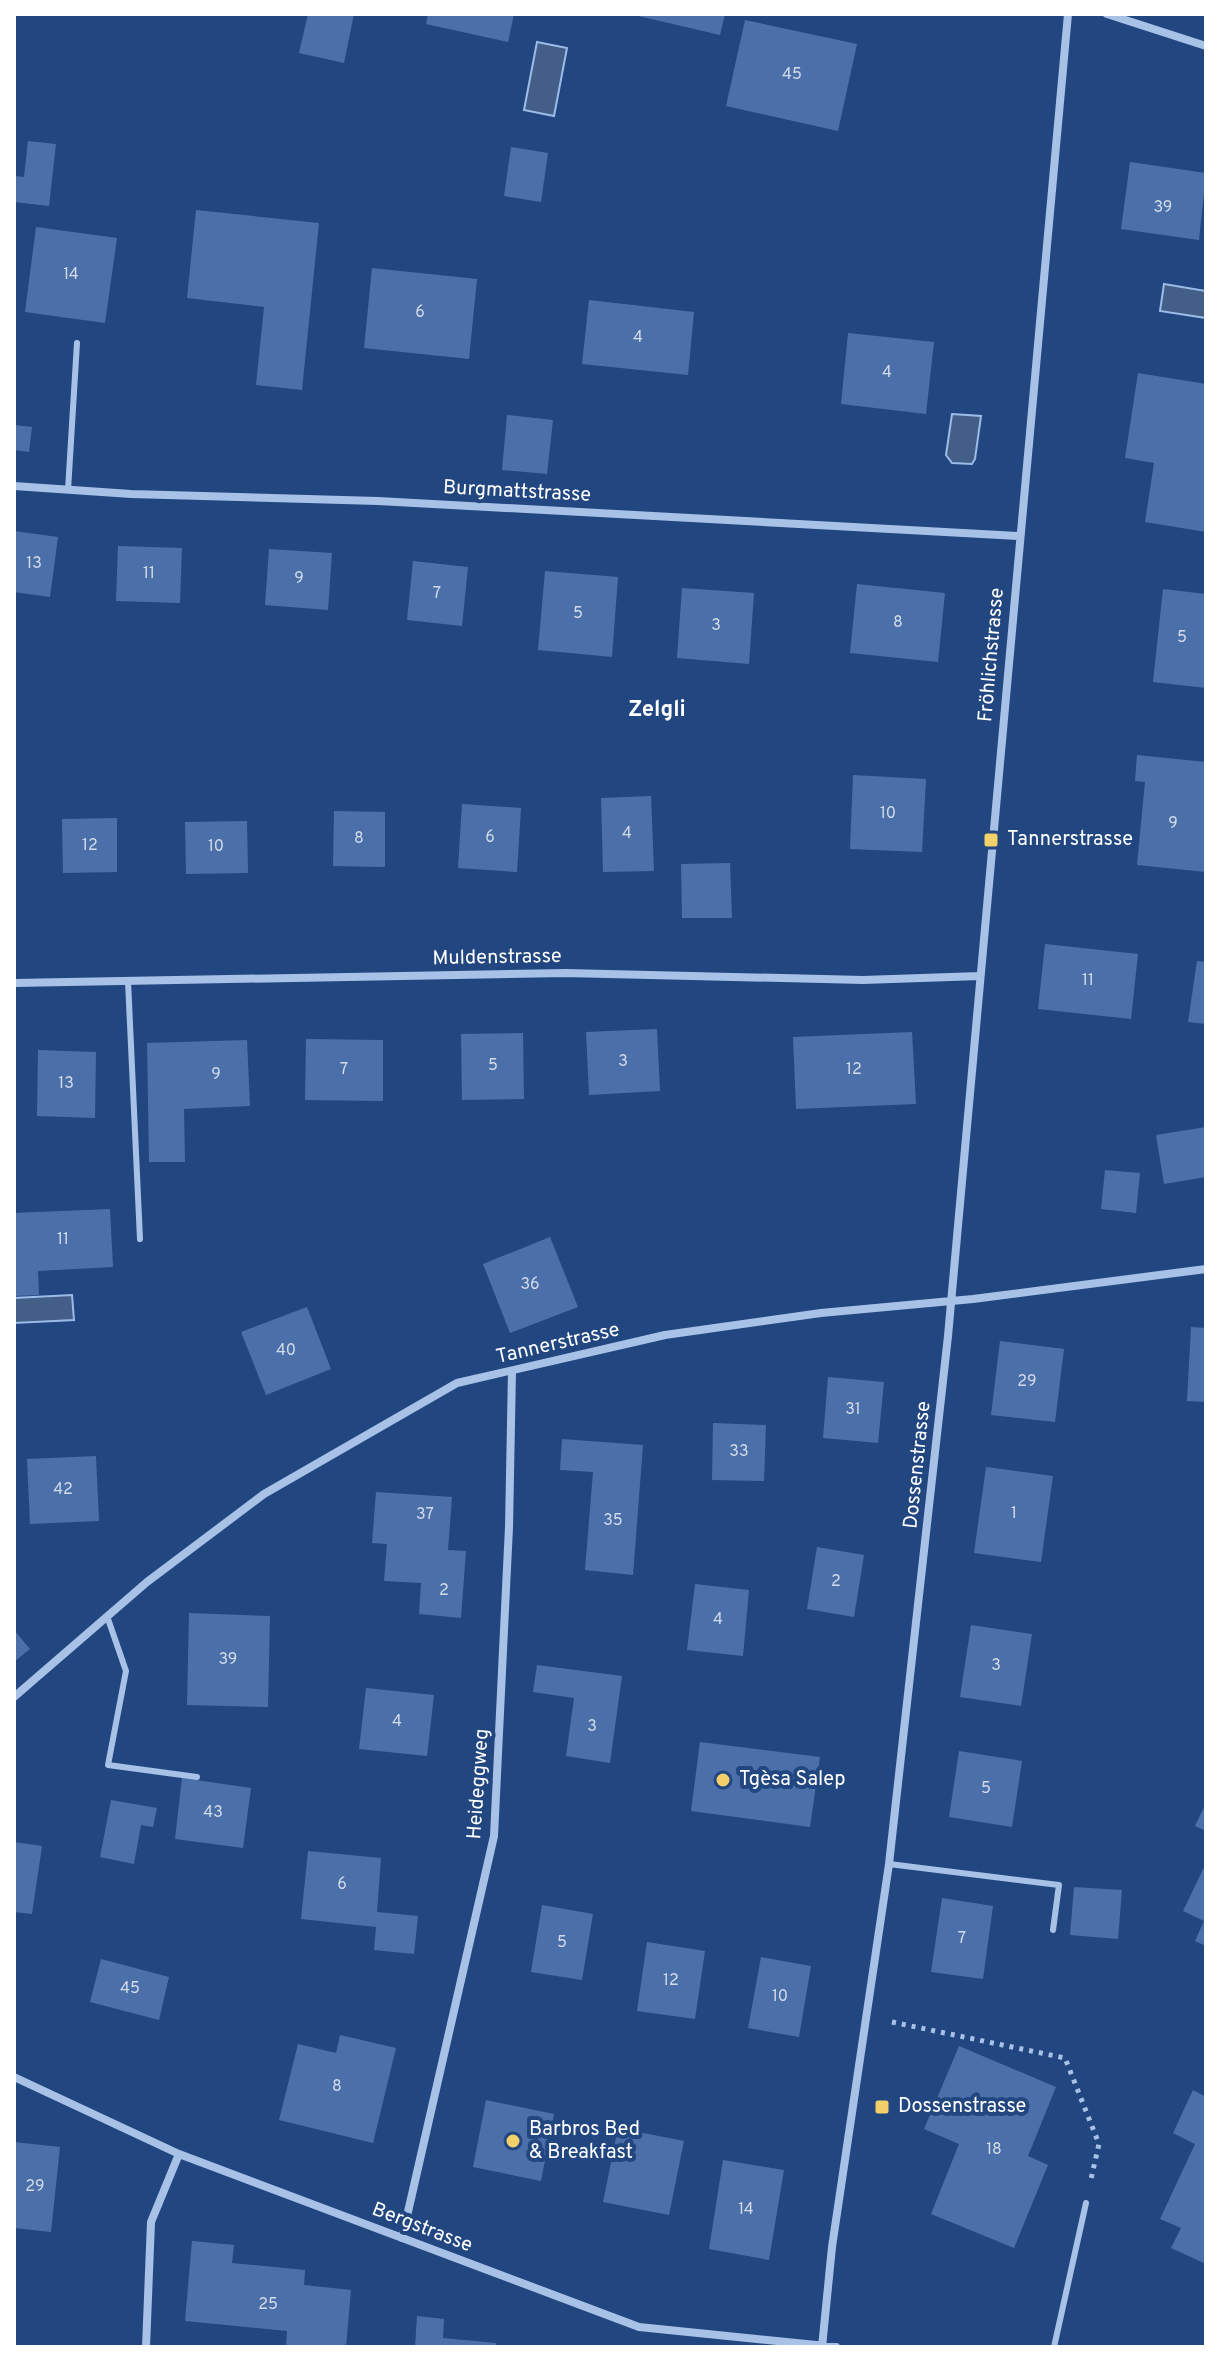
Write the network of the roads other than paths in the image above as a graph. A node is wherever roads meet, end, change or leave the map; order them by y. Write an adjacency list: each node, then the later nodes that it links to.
1 (1068, 14): 7 (street, Fröhlichstrasse)
2 (1107, 14): 3 (street)
3 (1206, 46)
4 (77, 343): 6 (lane)
5 (14, 486): 6 (street, Burgmattstrasse)
6 (68, 490): 7 (street, Burgmattstrasse)
7 (1019, 536): 8 (street, Fröhlichstrasse)
8 (980, 976): 9 (street, Muldenstrasse); 13 (street, Fröhlichstrasse)
9 (128, 981): 10 (street, Muldenstrasse); 11 (lane)
10 (14, 983)
11 (140, 1239)
12 (1206, 1269): 13 (street, Tannerstrasse)
13 (951, 1300): 14 (street, Tannerstrasse); 18 (street, Dossenstrasse)
14 (512, 1371): 15 (street, Tannerstrasse); 23 (street, Heideggweg)
15 (107, 1616): 16 (street, Tannerstrasse); 17 (lane)
16 (14, 1697)
17 (197, 1777)
18 (889, 1864): 19 (lane); 25 (street, Dossenstrasse)
19 (1053, 1930)
20 (14, 2077): 21 (street, Bergstrasse)
21 (179, 2154): 23 (street, Bergstrasse); 24 (street)
22 (1086, 2203): 27 (lane)
23 (402, 2238): 25 (street, Bergstrasse)
24 (146, 2347)
25 (822, 2347): 26 (street, Bergstrasse)
26 (836, 2347)
27 (1054, 2347)

